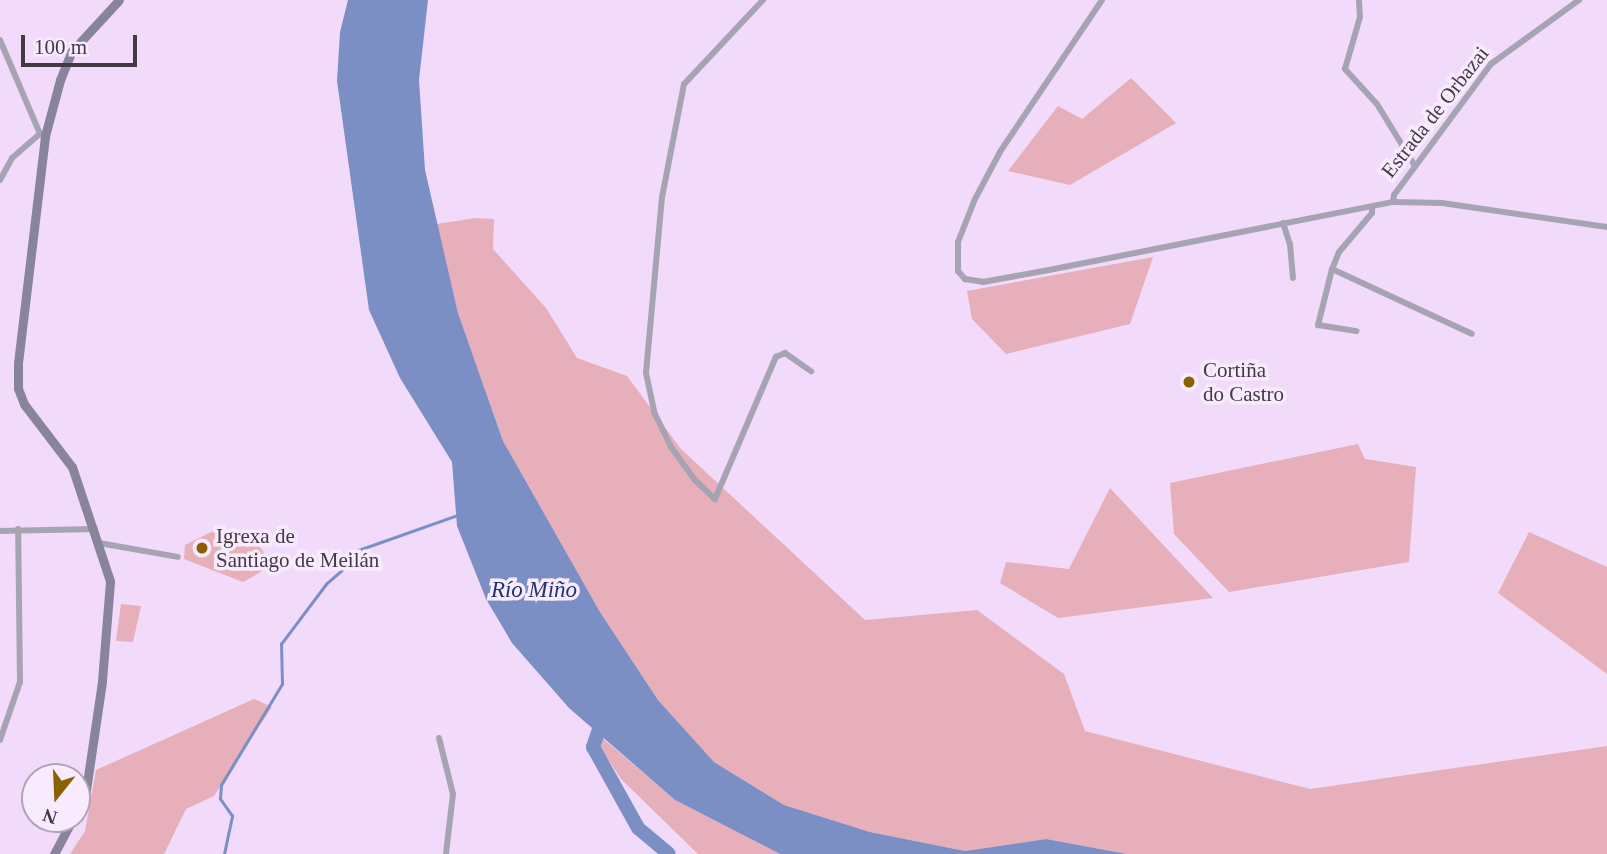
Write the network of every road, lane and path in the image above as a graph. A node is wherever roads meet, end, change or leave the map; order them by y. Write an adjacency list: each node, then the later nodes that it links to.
1 (119, 0): 7 (street)
2 (763, 0): 18 (street)
3 (1102, 0): 12 (street, Estrada de Orbazai)
4 (1359, 0): 8 (street)
5 (1579, 0): 8 (street, Estrada de Orbazai)
6 (0, 40): 7 (street)
7 (43, 135): 9 (street); 19 (street)
8 (1415, 166): 10 (street, Estrada de Orbazai)
9 (0, 180)
10 (1393, 202): 11 (street, Estrada de Orbazai); 13 (street, Estrada de Orbazai)
11 (1372, 208): 12 (street, Estrada de Orbazai); 14 (street)
12 (1283, 223): 15 (street)
13 (1607, 227)
14 (1332, 269): 16 (street); 17 (street)
15 (1293, 278)
16 (1357, 331)
17 (1472, 334)
18 (811, 371)
19 (95, 529): 20 (street); 22 (street)
20 (18, 530): 21 (street); 25 (street)
21 (0, 531)
22 (99, 543): 23 (street); 26 (street)
23 (178, 557)
24 (439, 738): 29 (street)
25 (0, 740)
26 (90, 763)
27 (65, 833): 28 (street)
28 (54, 854)
29 (446, 854)

